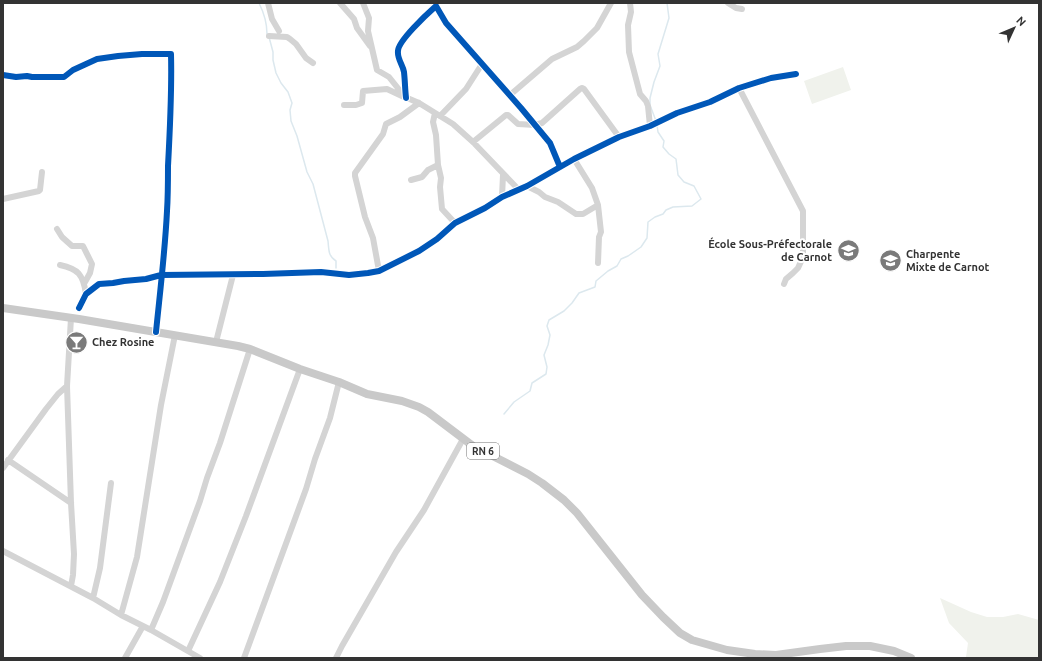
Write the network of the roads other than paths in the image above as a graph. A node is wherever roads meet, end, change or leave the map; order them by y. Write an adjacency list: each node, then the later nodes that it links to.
1 (268, 3): 8 (street)
2 (340, 3): 10 (street)
3 (363, 3): 10 (street)
4 (611, 3): 16 (street)
5 (630, 3): 22 (street)
6 (728, 3): 7 (street)
7 (742, 9)
8 (279, 30)
9 (269, 36): 11 (street)
10 (373, 51): 17 (street)
11 (313, 63)
12 (482, 64): 16 (street); 17 (street); 20 (street)
13 (796, 74): 15 (street)
14 (3, 75): 42 (street)
15 (739, 88): 22 (street); 44 (street)
16 (510, 95): 21 (street)
17 (405, 98): 18 (street); 19 (street)
18 (419, 104): 20 (street); 40 (street)
19 (344, 105)
20 (438, 114): 24 (street); 26 (street)
21 (535, 125): 23 (street); 24 (street); 27 (street)
22 (650, 126): 23 (street)
23 (619, 137): 25 (street)
24 (473, 142): 29 (street)
25 (574, 159): 27 (street); 35 (street)
26 (438, 165): 30 (street); 36 (street)
27 (560, 168): 31 (street)
28 (42, 172): 34 (street)
29 (503, 175): 32 (street); 33 (street)
30 (411, 180)
31 (526, 186): 32 (street); 35 (street)
32 (519, 190): 33 (street)
33 (502, 197): 36 (street)
34 (3, 199)
35 (598, 205): 38 (street)
36 (455, 223): 40 (street)
37 (56, 228): 43 (street)
38 (598, 263)
39 (60, 265): 43 (street)
40 (380, 271): 41 (street)
41 (233, 274): 42 (street); 51 (street)
42 (161, 275): 45 (street); 49 (street)
43 (85, 282): 45 (street)
44 (784, 284)
45 (86, 294): 47 (street)
46 (3, 308): 48 (main road, RN 6)
47 (79, 308)
48 (71, 318): 49 (main road, RN 6); 55 (street)
49 (156, 332): 50 (main road, RN 6)
50 (175, 335): 51 (main road, RN 6); 64 (street)
51 (216, 342): 52 (main road, RN 6)
52 (250, 349): 53 (main road, RN 6); 66 (street)
53 (300, 369): 54 (main road, RN 6); 67 (street)
54 (339, 382): 56 (main road, RN 6); 71 (street)
55 (67, 386): 57 (street); 60 (street)
56 (463, 439): 68 (main road, RN 6); 72 (street)
57 (8, 460): 58 (street); 60 (street)
58 (3, 468)
59 (111, 483): 63 (street)
60 (71, 503): 62 (street)
61 (3, 551): 62 (street)
62 (71, 586): 63 (street)
63 (93, 598): 64 (street)
64 (121, 614): 65 (street)
65 (143, 626): 66 (street); 69 (street)
66 (151, 630): 67 (street)
67 (188, 651): 70 (street)
68 (788, 656): 73 (main road, RN 6)
69 (125, 658)
70 (200, 658)
71 (244, 658)
72 (336, 658)
73 (911, 658)

